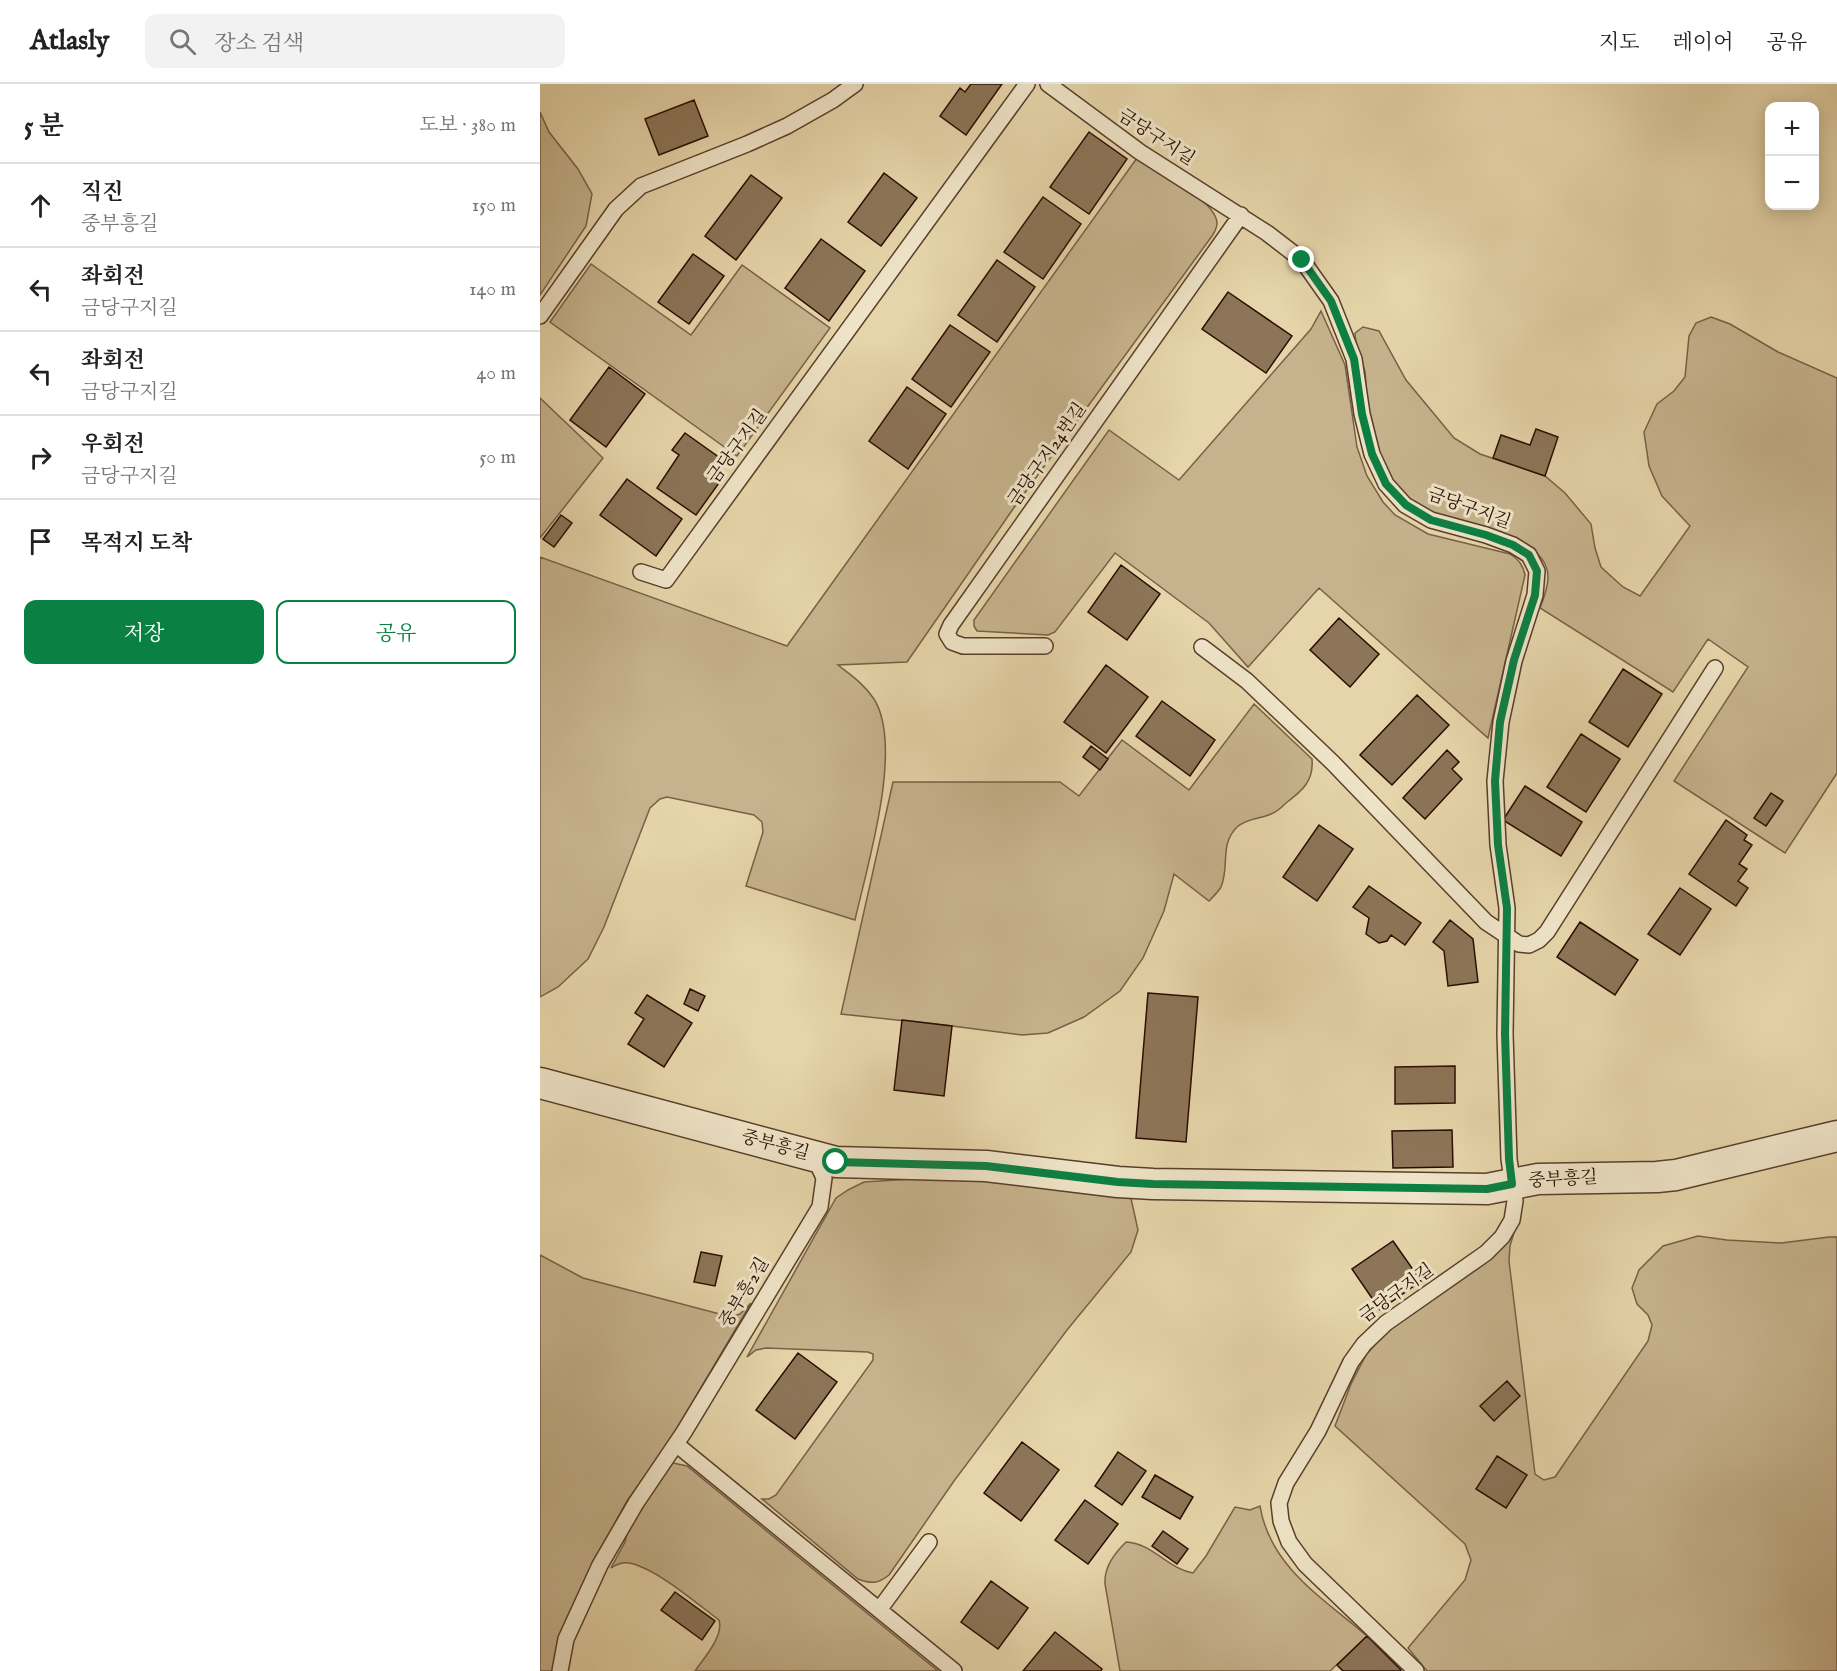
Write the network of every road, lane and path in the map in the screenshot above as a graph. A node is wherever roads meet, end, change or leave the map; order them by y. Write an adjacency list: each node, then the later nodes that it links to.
1 (855, 84): 5 (lane)
2 (1027, 84): 6 (lane, 금당구지길)
3 (1048, 84): 4 (lane, 금당구지길)
4 (1241, 215): 7 (lane, 금당구지24번길); 10 (lane, 금당구지길)
5 (540, 316)
6 (641, 572)
7 (1045, 646)
8 (1202, 647): 10 (lane)
9 (1715, 668): 10 (lane)
10 (1506, 936): 14 (lane, 금당구지길)
11 (540, 1083): 13 (street, 중부흥길)
12 (1837, 1136): 14 (street, 중부흥길)
13 (814, 1156): 14 (street, 중부흥길); 15 (lane, 중부흥2길)
14 (1512, 1184): 20 (lane, 금당구지길)
15 (676, 1444): 17 (lane); 18 (lane, 중부흥2길)
16 (929, 1542): 17 (lane)
17 (879, 1610): 19 (lane)
18 (560, 1671)
19 (954, 1671)
20 (1416, 1671)

